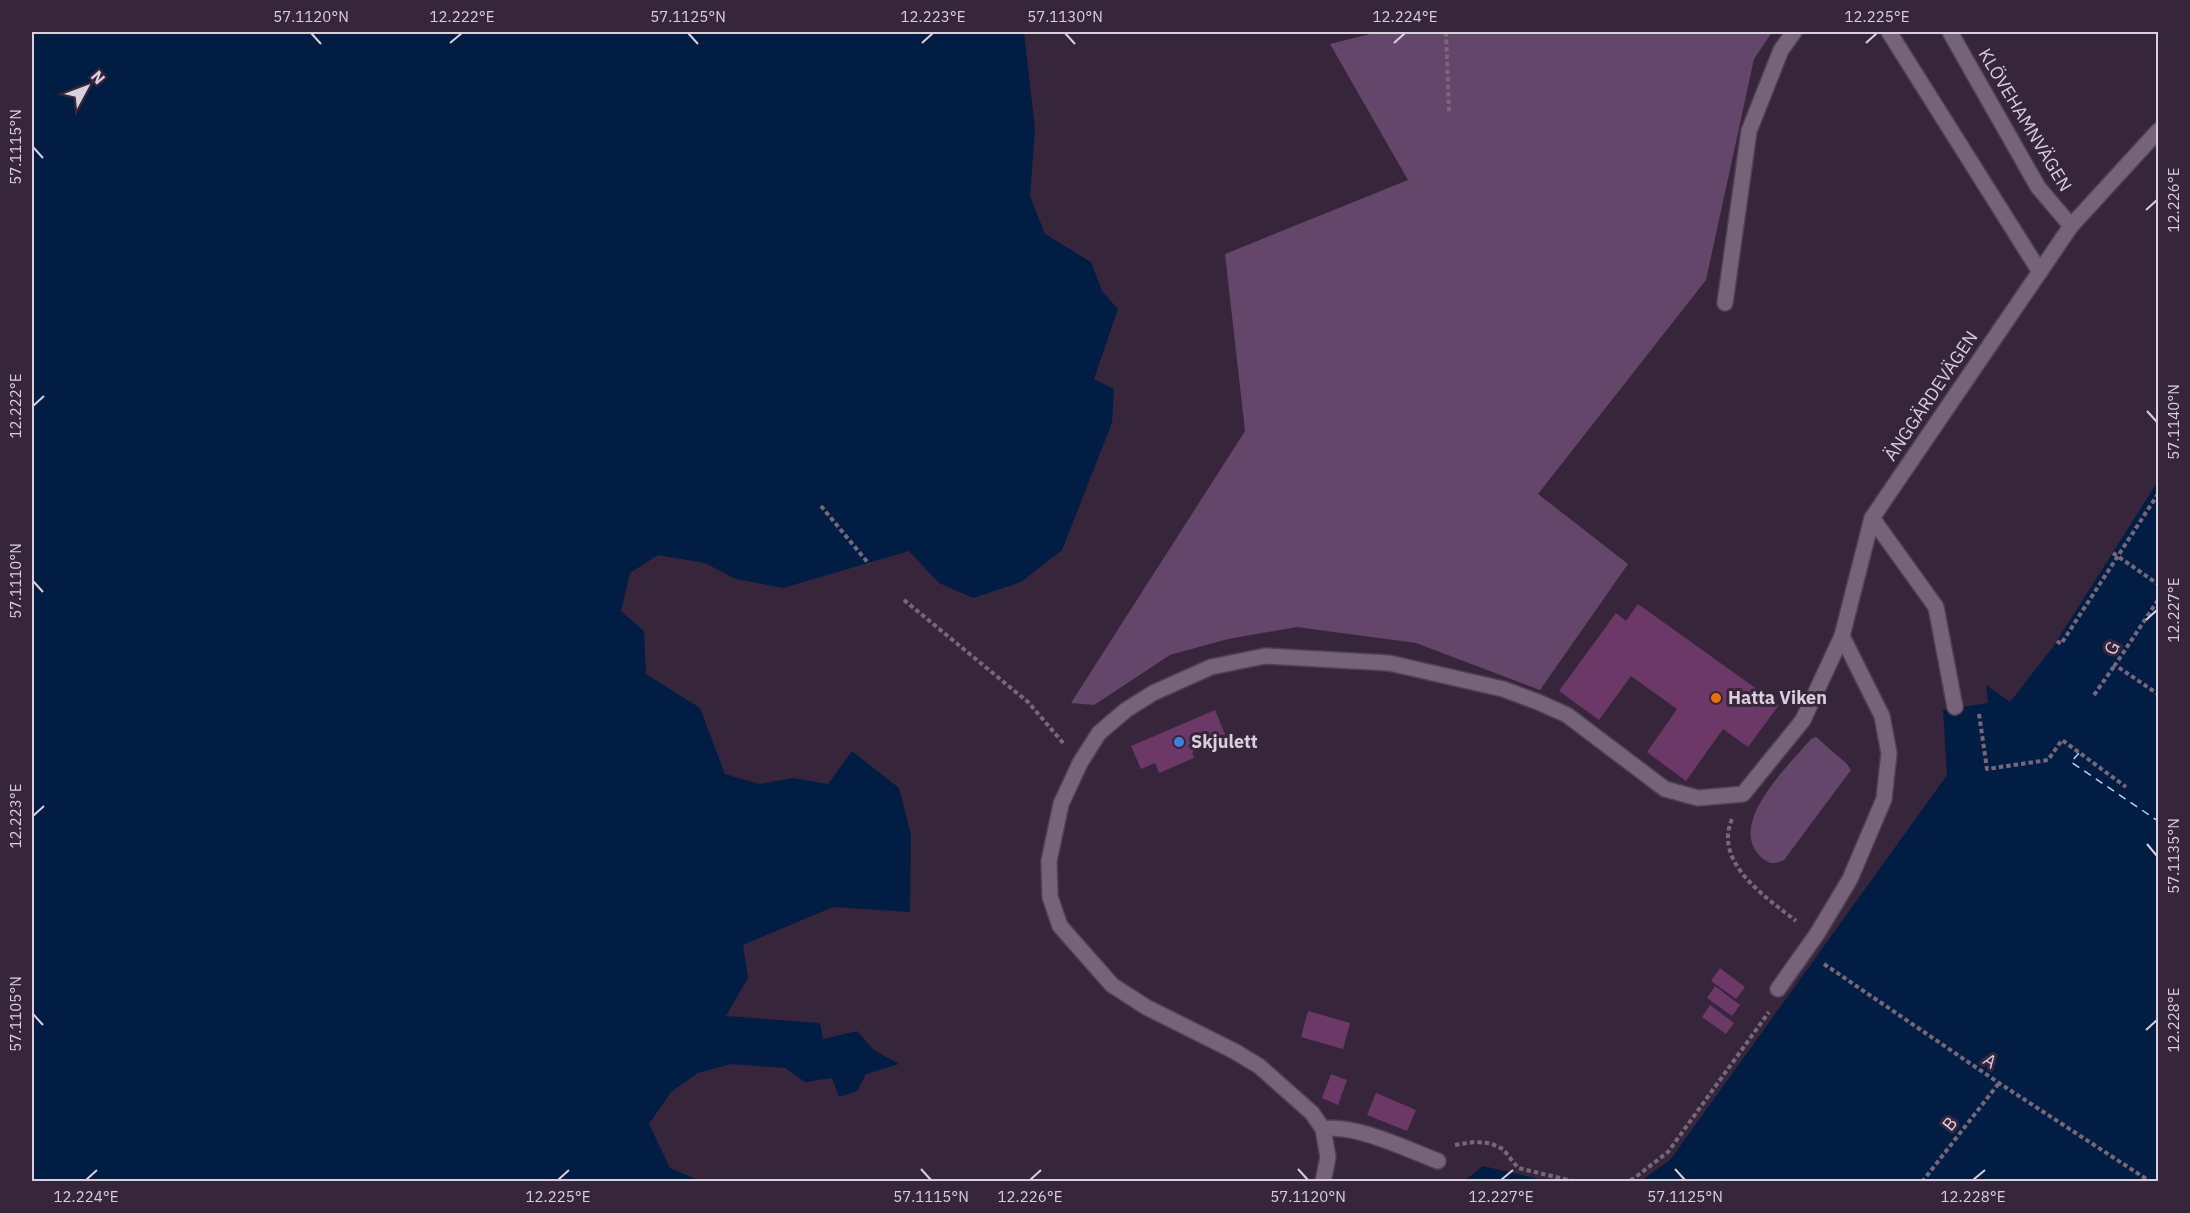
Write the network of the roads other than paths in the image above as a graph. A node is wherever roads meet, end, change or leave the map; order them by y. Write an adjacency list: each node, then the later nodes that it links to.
1 (1794, 32): 7 (street)
2 (1888, 32): 6 (street)
3 (1950, 32): 5 (street, KLÖVEHAMNVÄGEN)
4 (2158, 131): 5 (street, ÄNGGÄRDEVÄGEN)
5 (2071, 226): 6 (street, ÄNGGÄRDEVÄGEN)
6 (2040, 272): 8 (street, ÄNGGÄRDEVÄGEN)
7 (1725, 303)
8 (1872, 518): 9 (street, ÄNGGÄRDEVÄGEN); 10 (street)
9 (1842, 636): 11 (street); 12 (street, ÄNGGÄRDEVÄGEN)
10 (1955, 707)
11 (1778, 989)
12 (1323, 1128): 13 (street); 14 (street)
13 (1438, 1161)
14 (1323, 1182)

